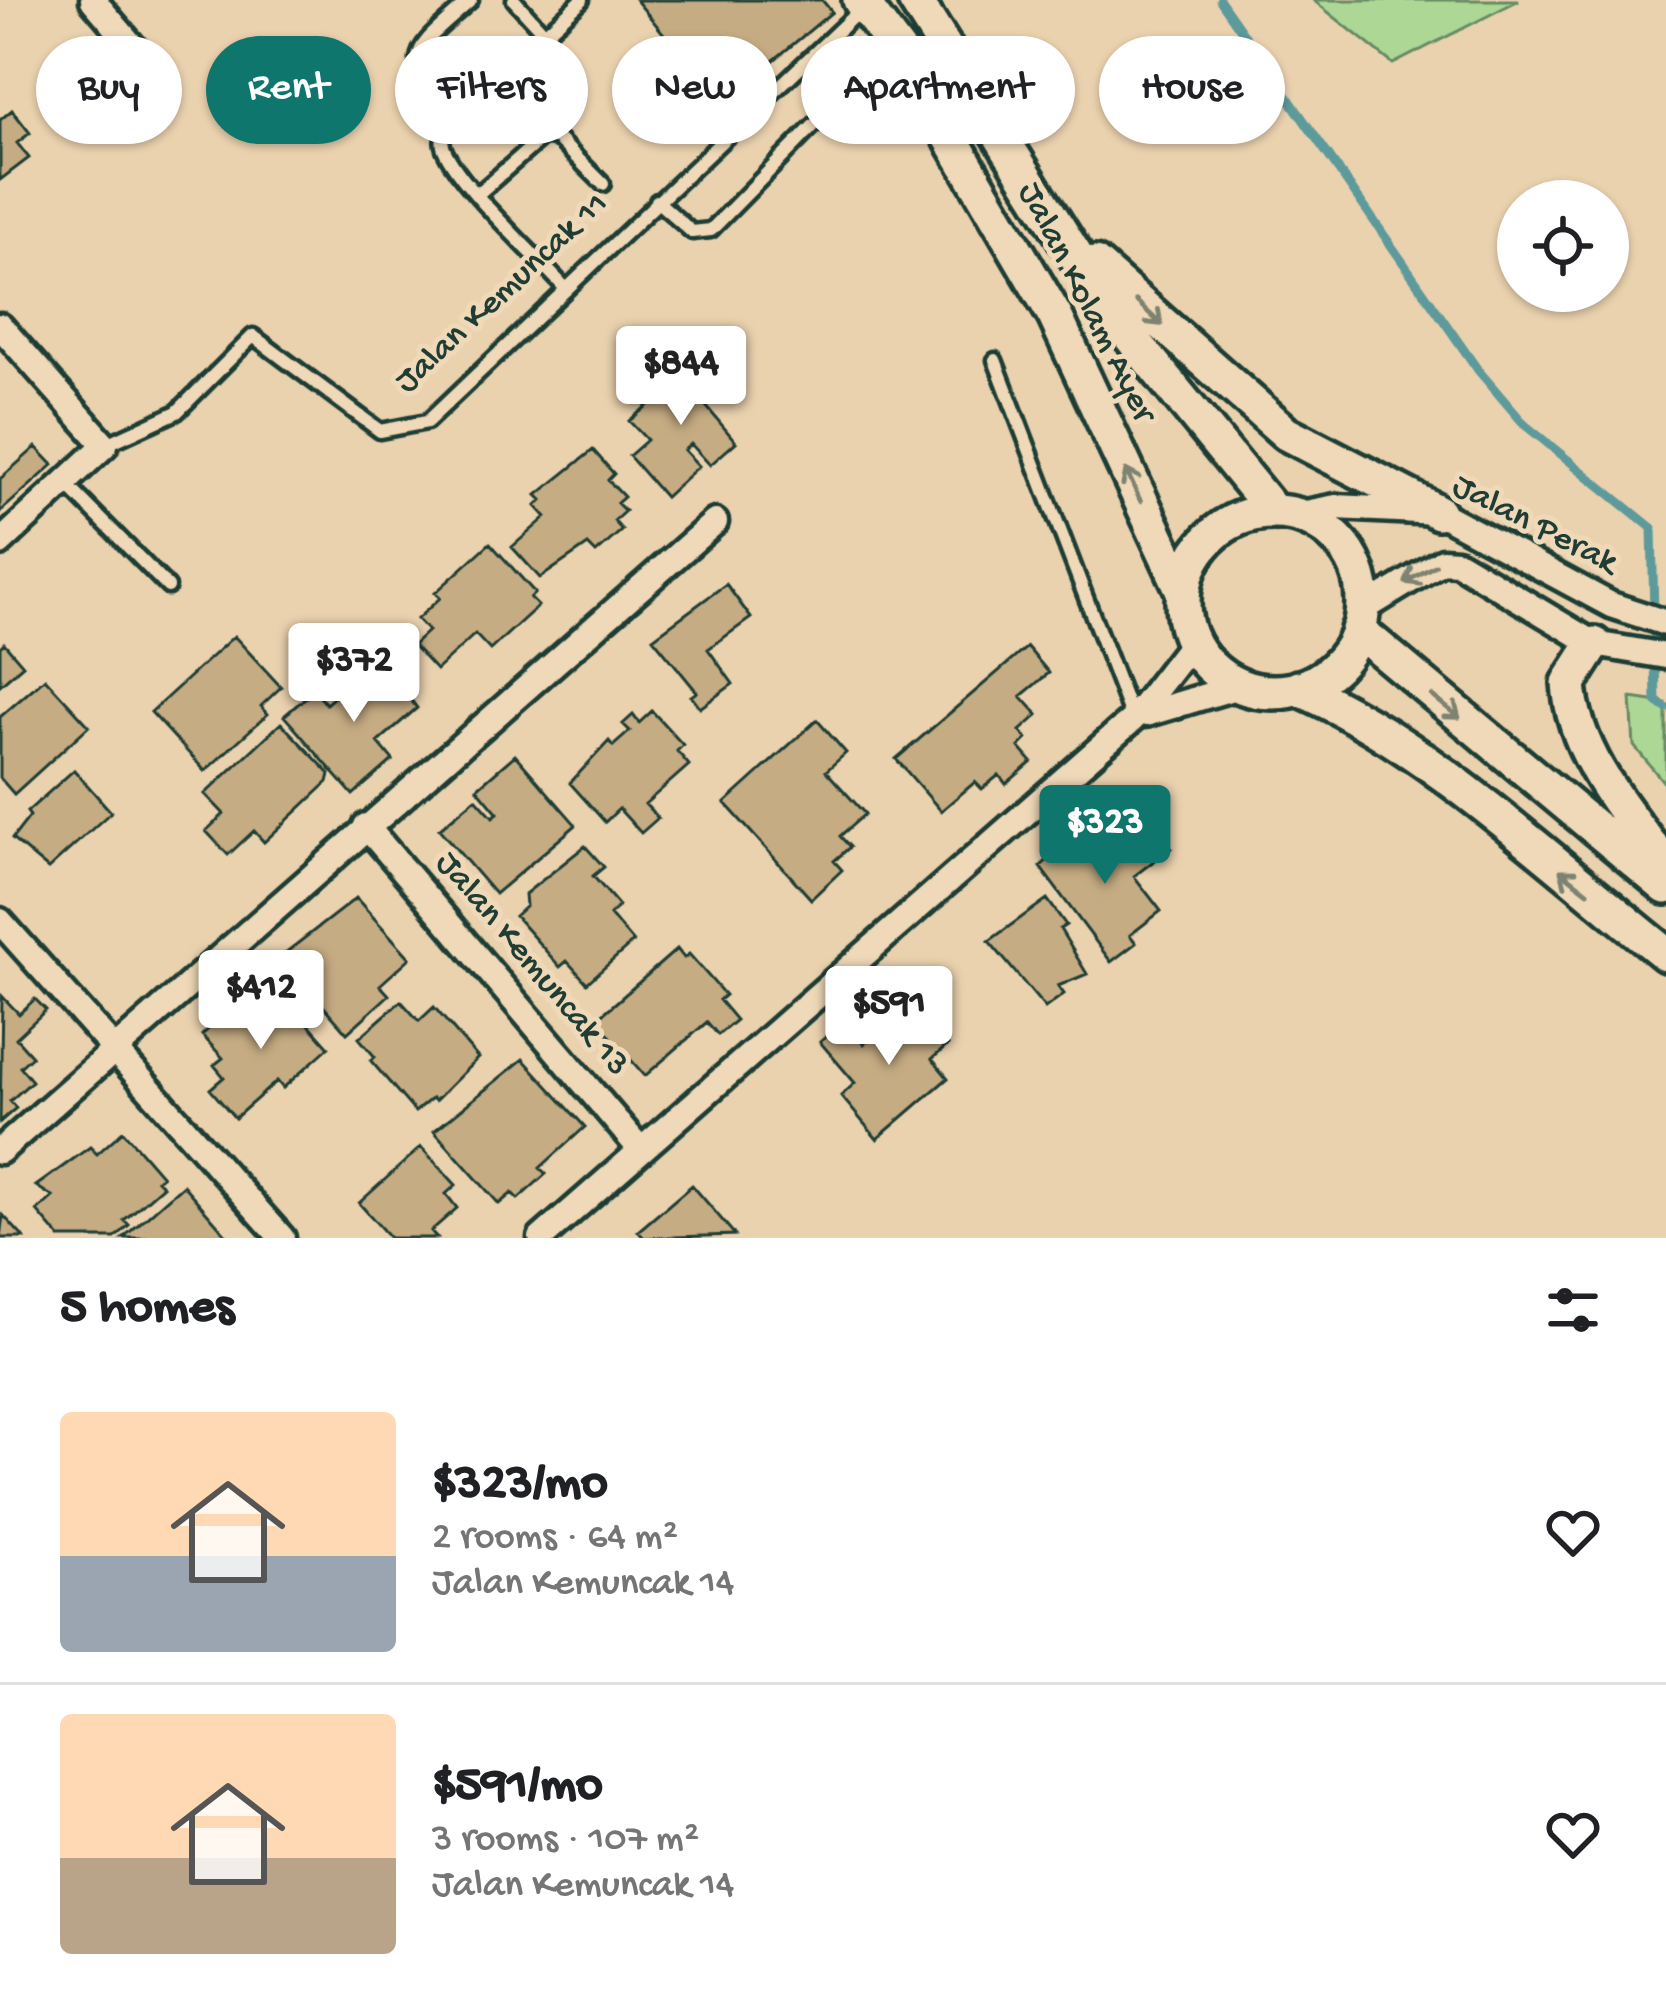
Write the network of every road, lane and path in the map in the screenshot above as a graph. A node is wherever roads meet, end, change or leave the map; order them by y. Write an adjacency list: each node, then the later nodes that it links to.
1 (93, 0): 8 (street)
2 (471, 0): 9 (lane)
3 (514, 0): 7 (lane)
4 (582, 0): 7 (lane)
5 (915, 0): 15 (main road, Jalan Kolam Ayer)
6 (863, 3): 14 (lane, Jalan Kemuncak 11); 26 (main road, Jalan Kolam Ayer, one-way to 6)
7 (545, 34)
8 (123, 36)
9 (434, 36)
10 (801, 138): 14 (lane)
11 (442, 144): 13 (lane)
12 (603, 184): 13 (lane)
13 (479, 194): 16 (lane)
14 (657, 201): 16 (lane, Jalan Kemuncak 11)
15 (1063, 234): 21 (main road, one-way to 21); 22 (main road, Jalan Kolam Ayer)
16 (565, 288): 19 (lane, Jalan Kemuncak 11)
17 (0, 326): 19 (street)
18 (995, 360): 34 (lane)
19 (104, 445): 20 (street, Jalan Kemuncak 11)
20 (64, 482): 24 (street, Jalan Kemuncak 11); 25 (lane)
21 (1438, 512): 22 (street, Jalan Perak); 28 (street, Jalan Perak)
22 (1284, 513): 26 (main road); 27 (main road)
23 (715, 522): 35 (street)
24 (0, 543)
25 (168, 587)
26 (1183, 591): 29 (main road)
27 (1360, 620): 30 (street, Jalan Perak, one-way to 27); 33 (main road); 37 (main road, one-way to 37)
28 (1666, 623)
29 (1192, 644): 32 (main road); 34 (street)
30 (1602, 645): 31 (street, Jalan Perak); 36 (main road)
31 (1665, 656)
32 (1239, 686): 33 (main road); 34 (street)
33 (1298, 688): 39 (main road, one-way to 33)
34 (1133, 719): 41 (street)
35 (366, 826): 40 (street); 41 (street, Jalan Kemuncak 13)
36 (1666, 865)
37 (1666, 887)
38 (0, 921): 40 (street)
39 (1666, 954)
40 (112, 1047): 42 (street); 43 (street)
41 (641, 1150): 44 (street)
42 (0, 1151)
43 (282, 1238)
44 (541, 1238)

